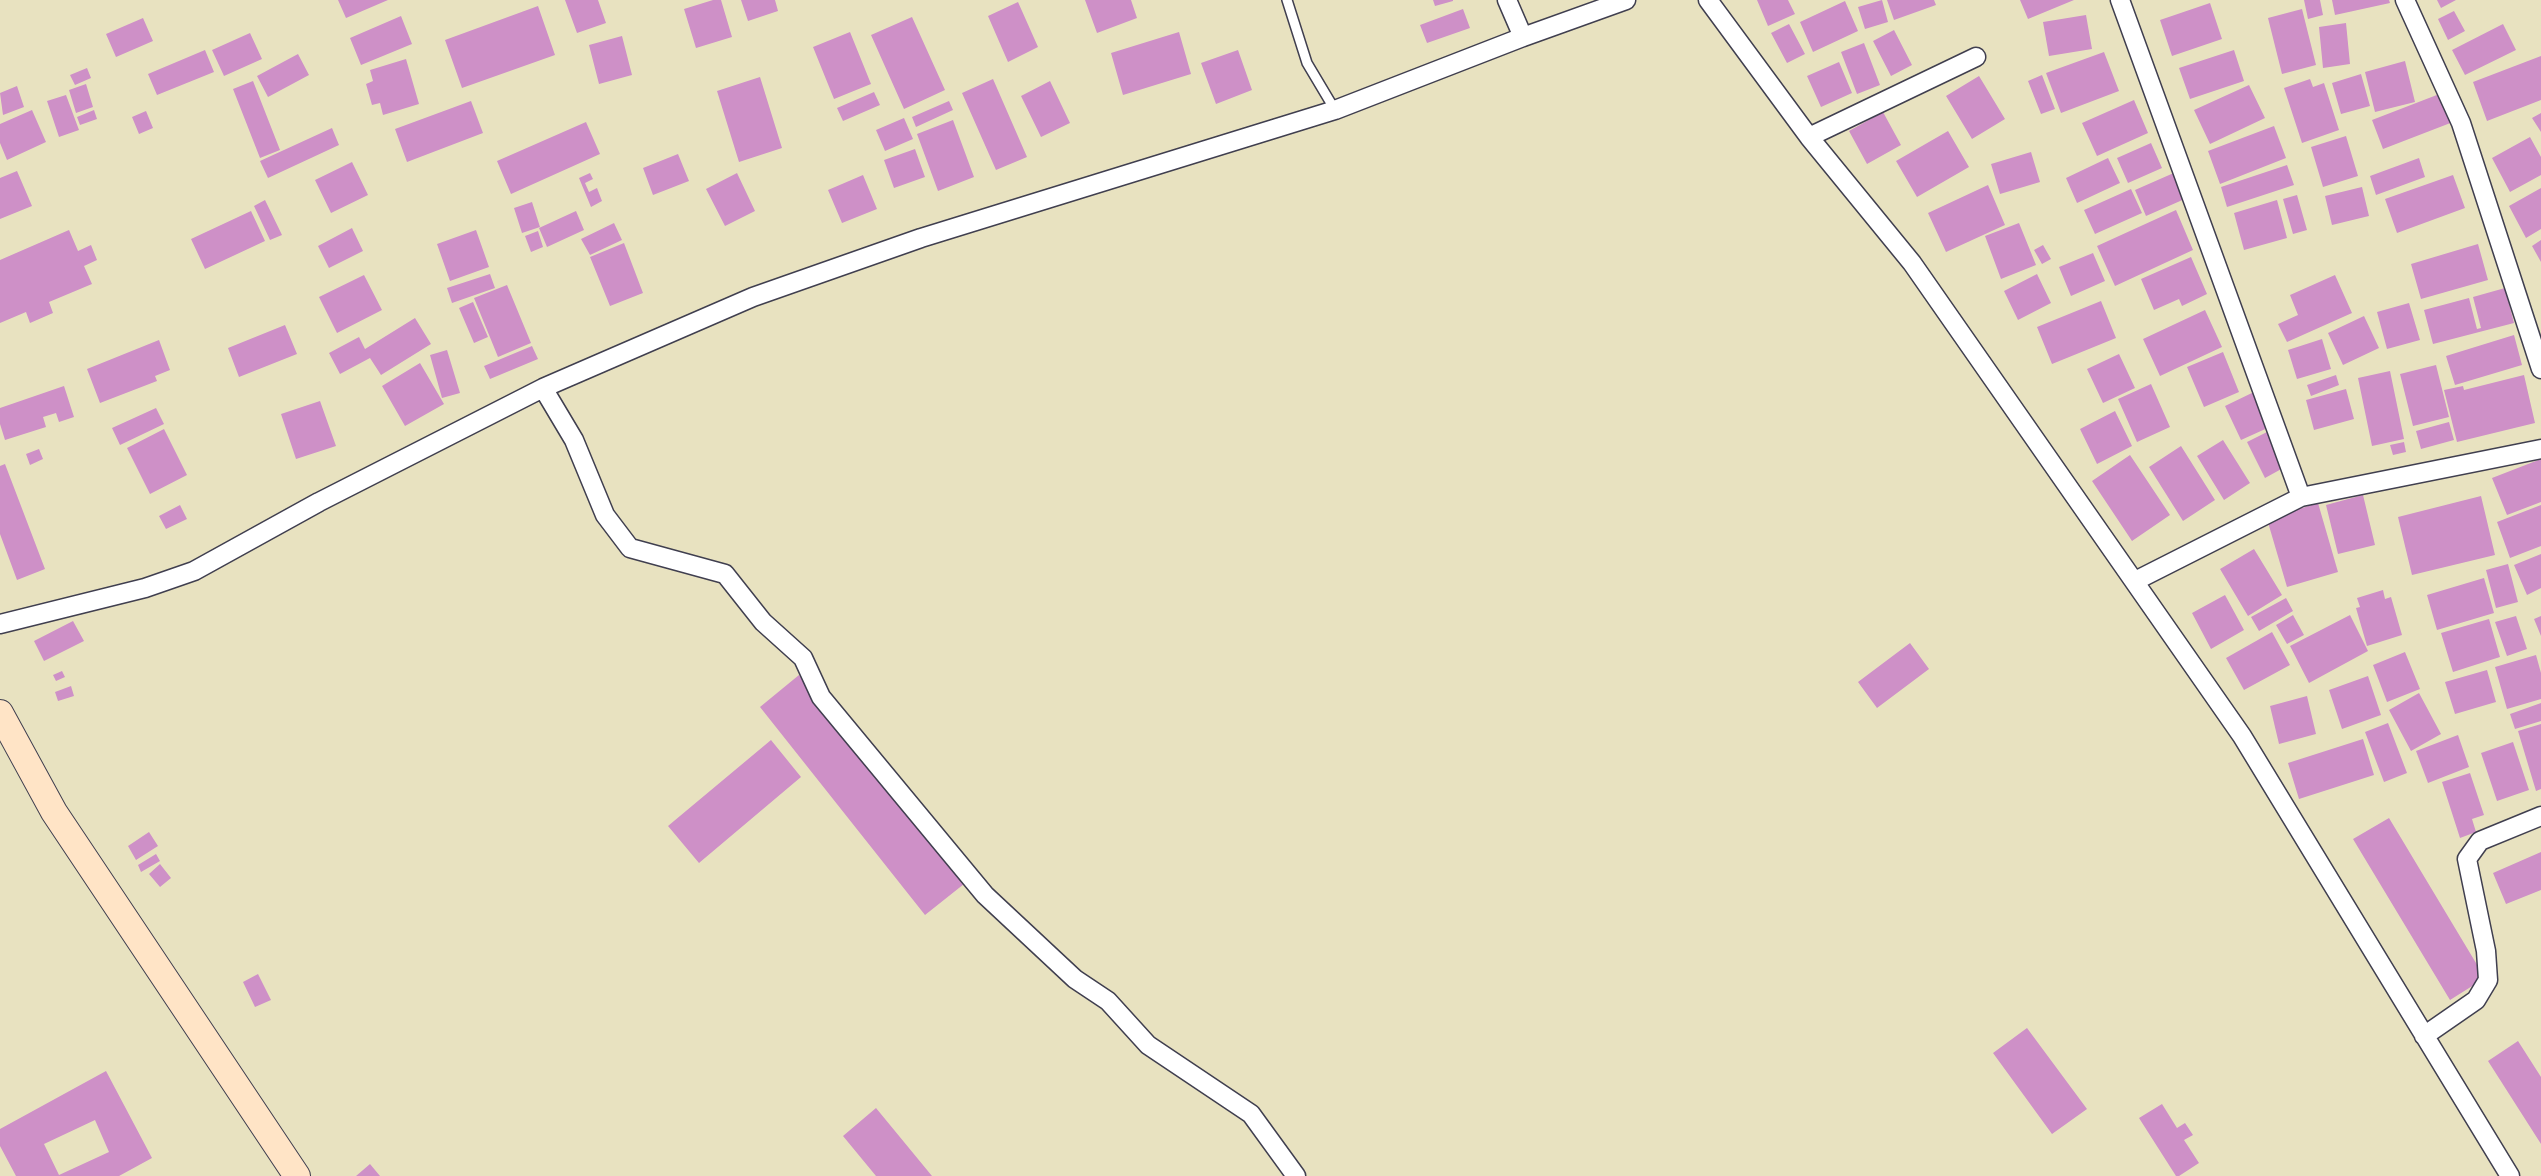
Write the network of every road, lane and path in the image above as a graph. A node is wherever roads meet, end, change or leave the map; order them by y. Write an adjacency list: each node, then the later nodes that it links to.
1 (1287, 0): 9 (lane)
2 (1507, 0): 7 (street)
3 (1626, 0): 7 (street)
4 (1708, 0): 10 (street)
5 (2120, 0): 14 (street)
6 (2405, 0): 11 (street)
7 (1523, 37): 9 (street)
8 (1976, 57): 10 (street)
9 (1335, 110): 12 (street)
10 (1809, 137): 15 (street)
11 (2541, 369)
12 (543, 388): 16 (street); 21 (street)
13 (2541, 449): 14 (street)
14 (2301, 497): 15 (street)
15 (2135, 581): 19 (street)
16 (0, 624)
17 (0, 713): 20 (main road)
18 (2541, 816): 19 (street)
19 (2424, 1036): 22 (street)
20 (297, 1176)
21 (1296, 1176)
22 (2510, 1176)

